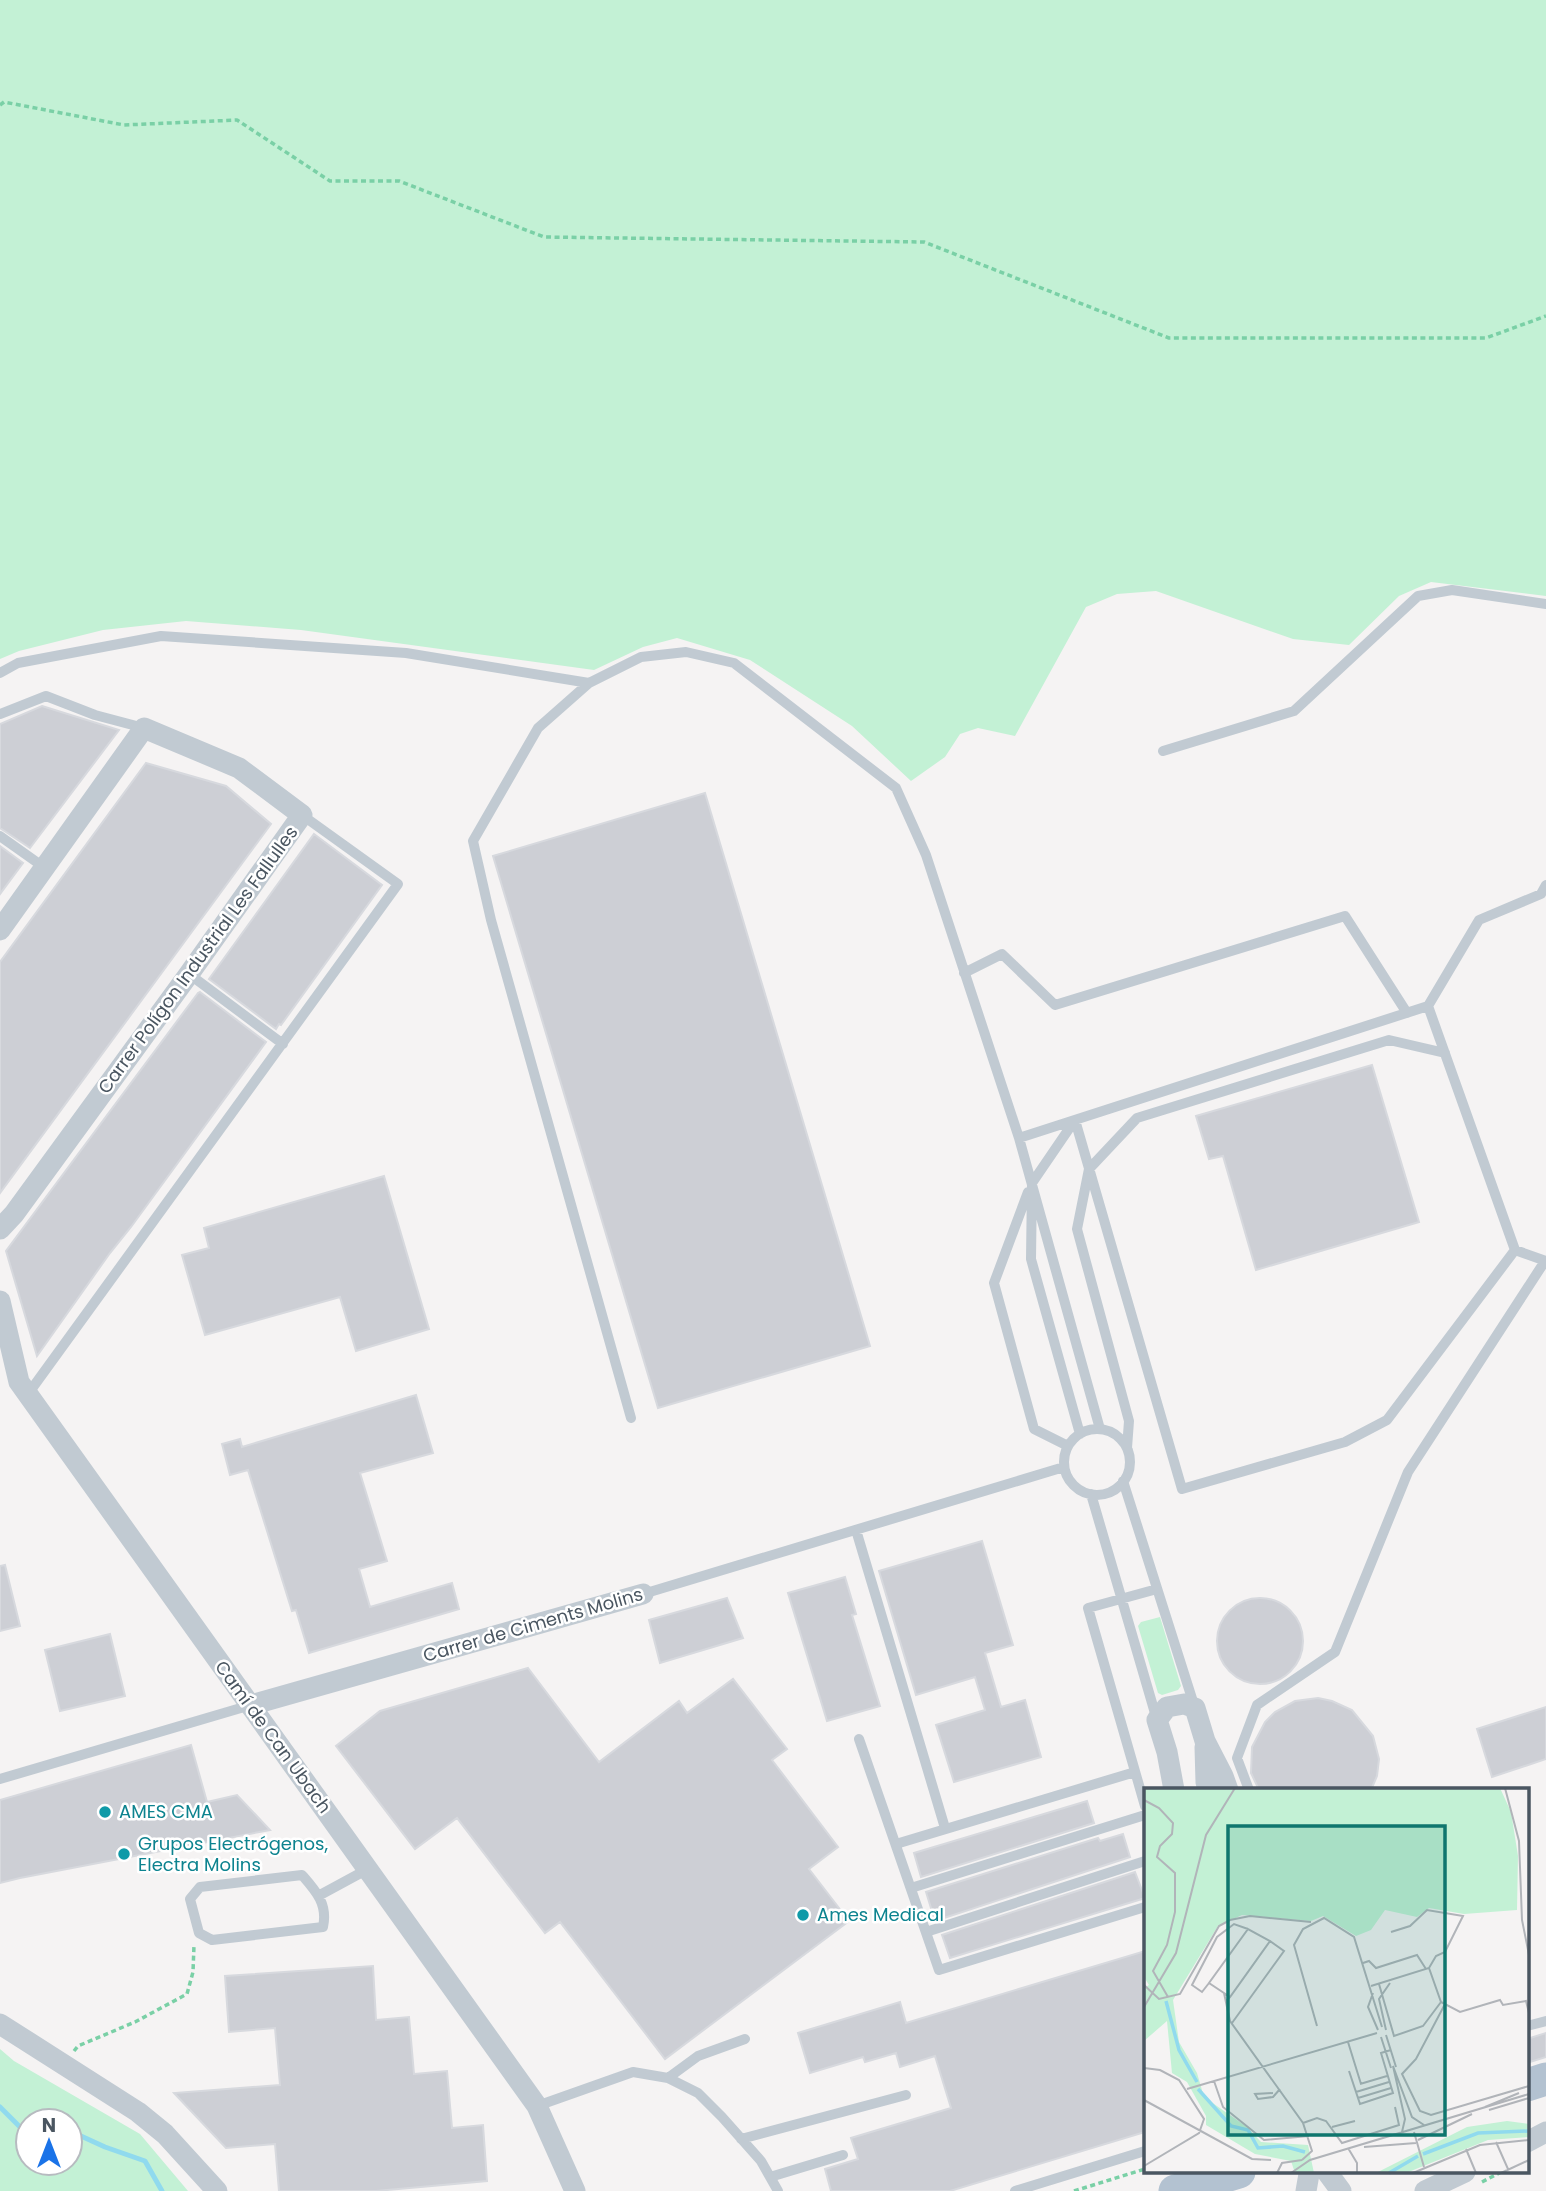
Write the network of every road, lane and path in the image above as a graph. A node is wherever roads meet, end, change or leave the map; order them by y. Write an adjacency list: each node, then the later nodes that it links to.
1 (0, 105): 2 (path)
2 (1546, 316)
3 (1546, 604): 8 (lane)
4 (0, 673): 5 (lane)
5 (590, 683): 14 (lane); 29 (lane)
6 (0, 714): 7 (lane)
7 (144, 728): 9 (street, Carrer Polígon Industrial Les Fallulles); 11 (street)
8 (1163, 751)
9 (302, 815): 15 (street, Carrer Polígon Industrial Les Fallulles); 18 (lane)
10 (0, 836): 11 (lane)
11 (45, 868): 13 (street)
12 (1546, 885): 16 (lane)
13 (0, 930)
14 (964, 973): 17 (lane); 21 (lane)
15 (189, 974): 18 (lane); 24 (street, Carrer Polígon Industrial Les Fallulles)
16 (1429, 1006): 17 (lane); 19 (lane)
17 (1407, 1013): 20 (lane)
18 (283, 1044): 28 (lane)
19 (1445, 1054): 22 (lane); 25 (lane)
20 (1075, 1120): 21 (lane); 22 (lane); 23 (lane)
21 (1019, 1138): 23 (lane)
22 (1089, 1169): 25 (lane); 33 (lane)
23 (1031, 1183): 30 (lane); 31 (lane); 32 (lane)
24 (5, 1216)
25 (1515, 1250): 26 (lane)
26 (1546, 1261): 53 (lane)
27 (0, 1301): 28 (street)
28 (28, 1394): 41 (street, Camí de Can Ubach)
29 (631, 1418)
30 (1100, 1429): 31 (lane); 33 (lane)
31 (1080, 1434): 32 (lane)
32 (1068, 1446): 34 (lane)
33 (1127, 1448): 35 (lane)
34 (1064, 1467): 36 (lane); 37 (lane, Carrer de Ciments Molins)
35 (1124, 1481): 36 (lane); 38 (lane)
36 (1091, 1494): 40 (lane)
37 (856, 1530): 39 (lane, Carrer de Ciments Molins); 56 (lane)
38 (1157, 1589): 40 (lane); 42 (lane)
39 (643, 1594): 41 (street, Carrer de Ciments Molins)
40 (1122, 1599): 43 (lane); 47 (lane)
41 (251, 1705): 48 (lane, Carrer de Ciments Molins); 59 (street, Camí de Can Ubach)
42 (1195, 1708): 43 (street); 45 (street)
43 (1157, 1720): 46 (street)
44 (859, 1739): 57 (lane)
45 (1205, 1741): 51 (street); 52 (street)
46 (1167, 1752): 49 (street); 50 (street)
47 (1135, 1772): 54 (lane); 56 (lane)
48 (0, 1779)
49 (1174, 1788)
50 (1196, 1788)
51 (1208, 1788)
52 (1227, 1788)
53 (1248, 1788)
54 (1144, 1803)
55 (1144, 1815): 60 (lane)
56 (945, 1828): 57 (lane)
57 (896, 1844): 60 (lane)
58 (1144, 1861): 63 (lane)
59 (368, 1869): 61 (lane); 75 (street, Camí de Can Ubach)
60 (911, 1888): 63 (lane)
61 (320, 1895): 64 (lane); 64 (lane)
62 (1144, 1907): 63 (lane)
63 (926, 1932)
64 (199, 1933): 70 (path)
65 (1546, 2014): 68 (lane)
66 (1546, 2021): 68 (lane)
67 (0, 2025): 70 (street)
68 (1529, 2025)
69 (745, 2039): 71 (lane)
70 (63, 2065): 86 (street)
71 (668, 2078): 75 (lane); 77 (lane)
72 (1546, 2079): 73 (main road)
73 (1528, 2085)
74 (906, 2095): 77 (lane)
75 (537, 2106): 87 (street, Camí de Can Ubach)
76 (1546, 2132): 78 (street)
77 (741, 2139): 84 (lane)
78 (1528, 2141)
79 (1144, 2151): 89 (lane)
80 (842, 2155): 84 (lane)
81 (1144, 2169): 90 (path)
82 (1232, 2174): 91 (main road)
83 (1461, 2174): 93 (street)
84 (769, 2177): 88 (lane)
85 (1314, 2179): 92 (street)
86 (218, 2191)
87 (575, 2191)
88 (778, 2191)
89 (1015, 2191)
90 (1074, 2191)
91 (1175, 2191)
92 (1341, 2191)
93 (1425, 2191)

